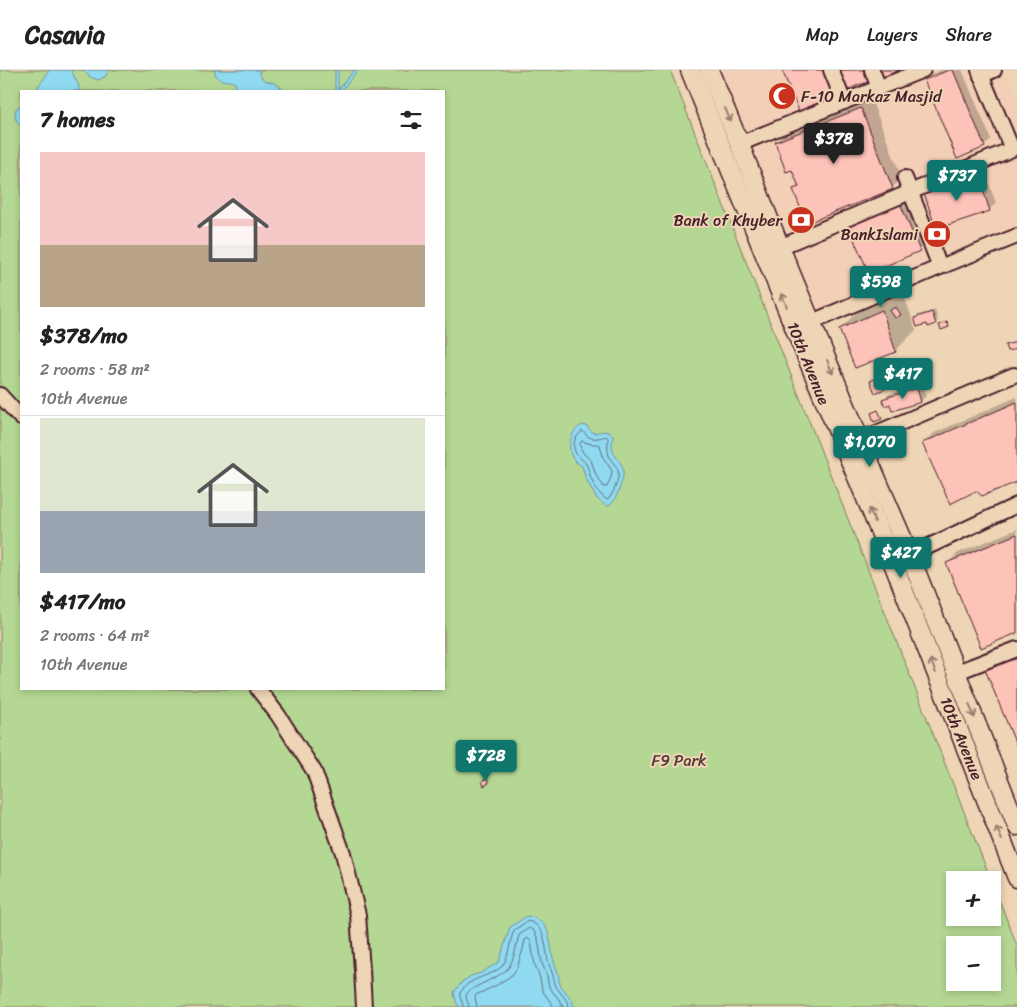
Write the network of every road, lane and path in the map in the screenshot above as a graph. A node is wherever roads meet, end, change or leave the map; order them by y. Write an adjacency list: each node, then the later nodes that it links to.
1 (690, 70): 13 (main road, 10th Avenue)
2 (709, 70): 10 (main road, 10th Avenue, one-way to 10)
3 (831, 70): 9 (street)
4 (872, 70): 8 (street)
5 (994, 70): 7 (street)
6 (918, 71): 8 (street)
7 (980, 73): 12 (street)
8 (879, 88): 9 (street)
9 (844, 102): 10 (street)
10 (739, 144): 13 (main road, 10th Avenue)
11 (905, 178): 12 (street)
12 (910, 192): 15 (street); 16 (street)
13 (755, 207): 15 (main road, 10th Avenue); 24 (main road, 10th Avenue, one-way to 13)
14 (1017, 236): 16 (street)
15 (780, 247): 17 (main road, 10th Avenue)
16 (940, 267): 17 (street)
17 (812, 322): 21 (main road, 10th Avenue, one-way to 21)
18 (1014, 375): 21 (street)
19 (0, 395): 20 (street)
20 (20, 417)
21 (860, 440): 23 (main road, 10th Avenue)
22 (1017, 505): 23 (street)
23 (910, 556): 24 (street); 26 (main road, 10th Avenue)
24 (892, 564): 29 (main road, 10th Avenue, one-way to 24)
25 (1017, 649): 26 (street)
26 (957, 672): 28 (main road, 10th Avenue, one-way to 28)
27 (259, 690): 30 (street)
28 (1017, 826)
29 (1017, 878)
30 (364, 1007)

